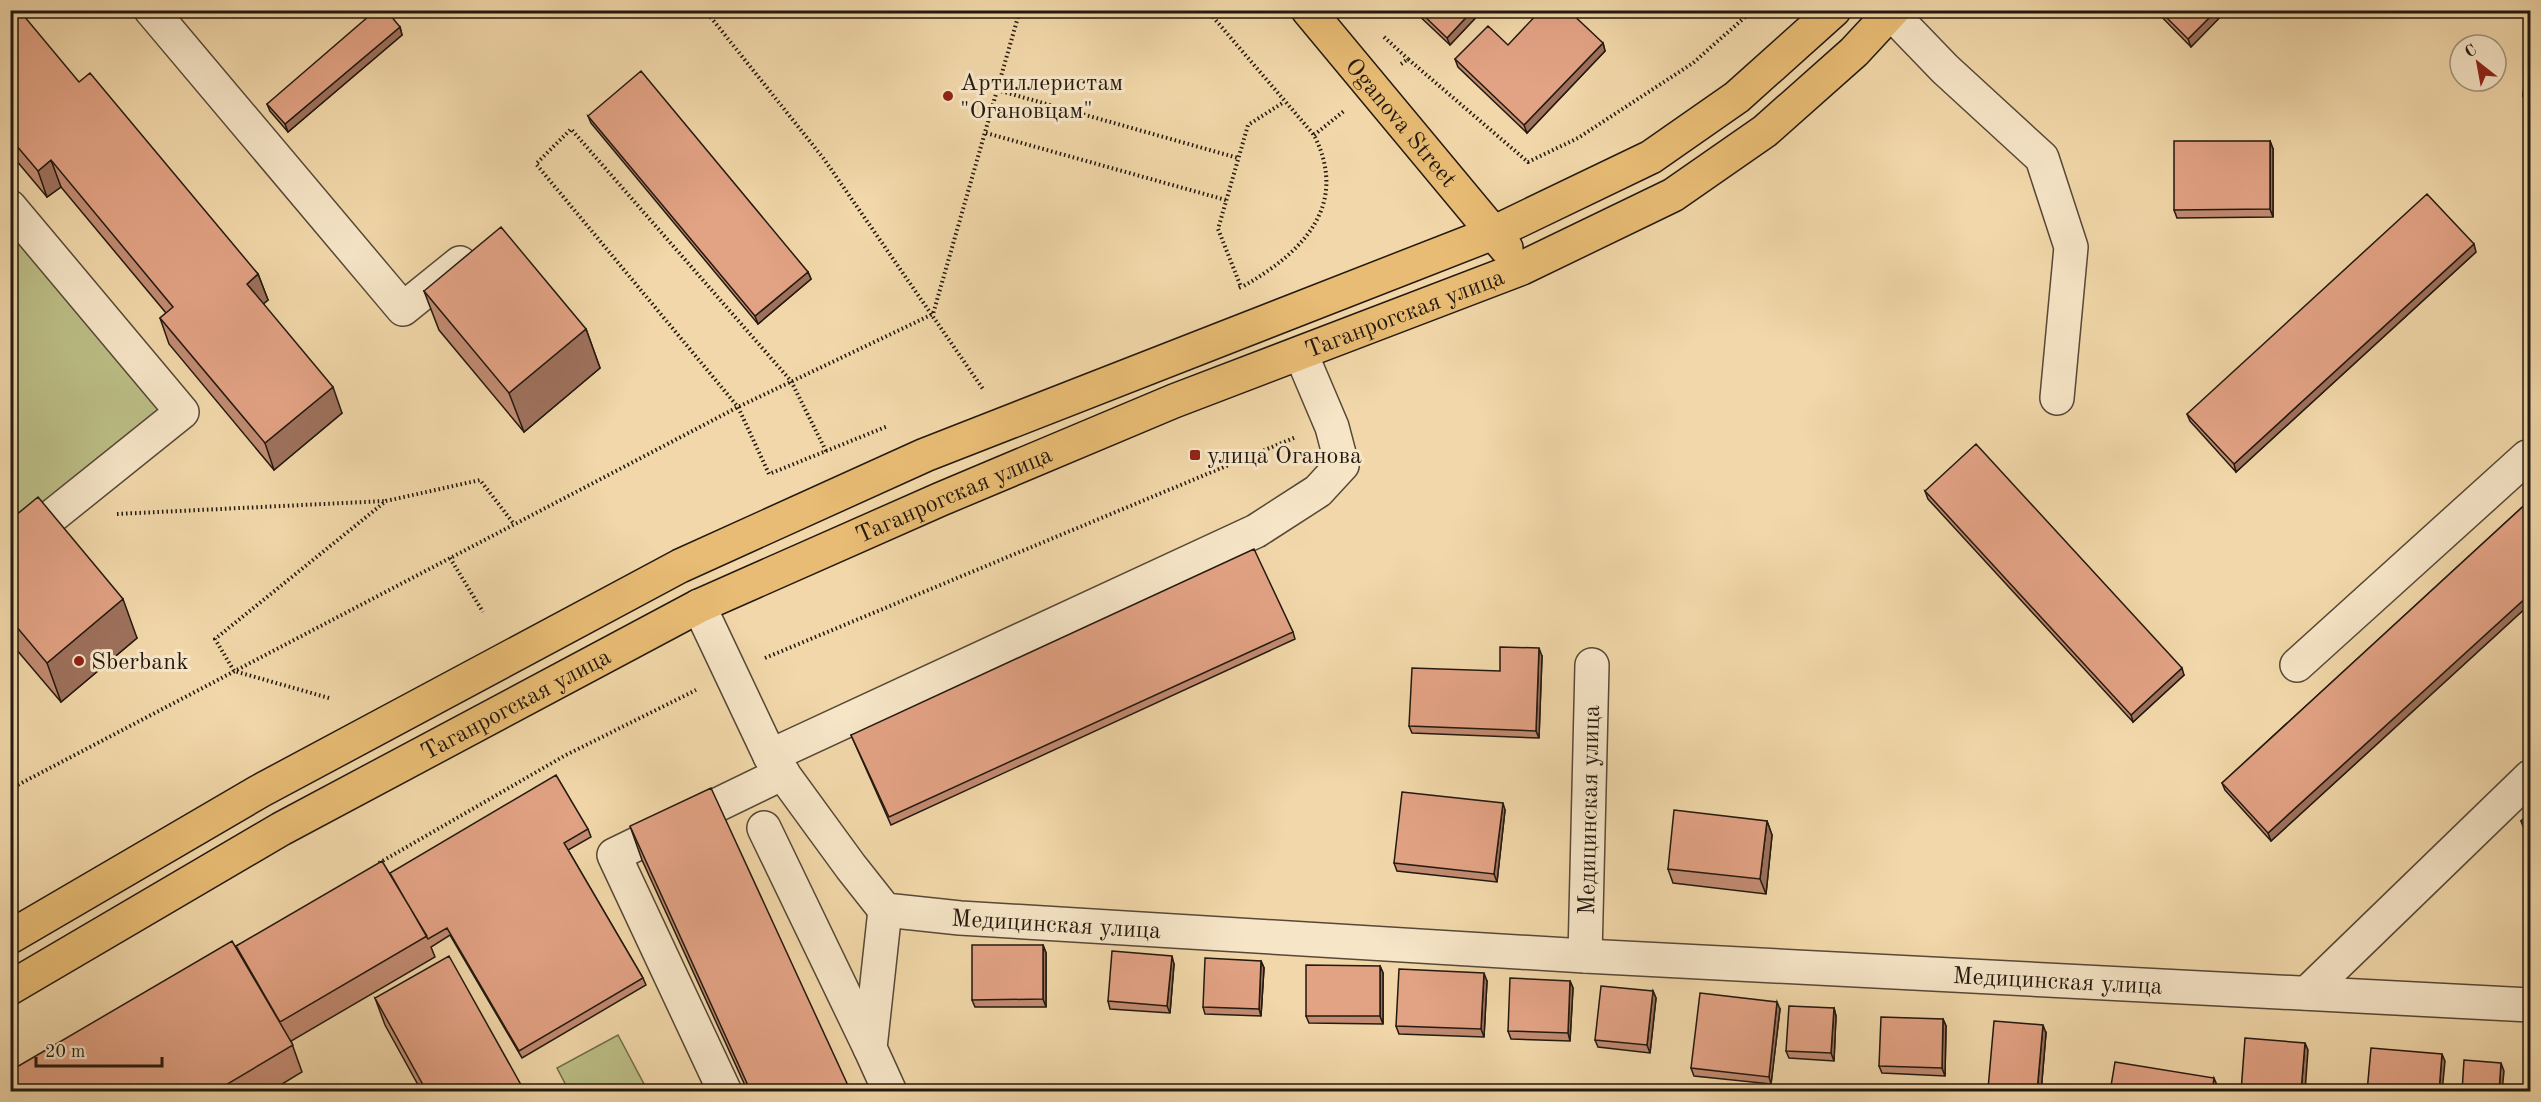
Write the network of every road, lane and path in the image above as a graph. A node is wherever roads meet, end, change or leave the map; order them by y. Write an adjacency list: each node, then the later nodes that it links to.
1 (151, 10): 18 (street)
2 (705, 10): 22 (path)
3 (1020, 10): 10 (path)
4 (1208, 10): 11 (path)
5 (1308, 10): 9 (main road, Oganova Street)
6 (1753, 10): 9 (path)
7 (1834, 10): 17 (main road, Таганрогская улица)
8 (1892, 12): 19 (main road, Таганрогская улица); 28 (street)
9 (1373, 87): 13 (path); 17 (main road, Oganova Street)
10 (997, 90): 12 (path); 14 (path)
11 (1284, 102): 13 (path); 14 (path)
12 (986, 133): 15 (path); 22 (path)
13 (1314, 135): 20 (path)
14 (1238, 158): 15 (path)
15 (1226, 200): 20 (path)
16 (10, 207): 37 (street)
17 (1493, 233): 19 (main road, Oganova Street); 39 (main road, Таганрогская улица)
18 (482, 246)
19 (1522, 268): 23 (main road, Таганрогская улица)
20 (1242, 287): 21 (path)
21 (1231, 291)
22 (933, 314): 24 (path); 26 (path)
23 (1301, 354): 40 (main road, Таганрогская улица); 47 (street)
24 (791, 381): 29 (path); 29 (path); 32 (path)
25 (994, 384): 26 (path)
26 (983, 389): 27 (path)
27 (973, 393)
28 (2057, 398)
29 (738, 407): 32 (path); 36 (path)
30 (889, 426): 32 (path)
31 (1299, 435): 45 (path)
32 (826, 451)
33 (2530, 458): 43 (street)
34 (386, 501): 35 (path); 36 (path); 44 (path)
35 (112, 514)
36 (514, 525): 38 (path)
37 (10, 550)
38 (450, 558): 41 (path); 44 (path)
39 (680, 566): 40 (main road); 53 (main road, Таганрогская улица)
40 (699, 606): 45 (street); 55 (main road, Таганрогская улица)
41 (483, 612)
42 (1592, 665): 54 (street, Медицинская улица)
43 (2297, 665)
44 (234, 671): 46 (path); 49 (path)
45 (731, 673): 47 (street); 51 (path)
46 (330, 698)
47 (777, 764): 52 (street); 59 (street)
48 (2530, 777): 56 (street)
49 (10, 789)
50 (764, 828): 58 (street)
51 (369, 869)
52 (885, 910): 54 (street, Медицинская улица); 58 (street)
53 (10, 937)
54 (1586, 956): 56 (street, Медицинская улица)
55 (10, 988)
56 (2307, 993): 57 (street, Медицинская улица)
57 (2530, 1005)
58 (870, 1048): 60 (street)
59 (725, 1092)
60 (890, 1092)

